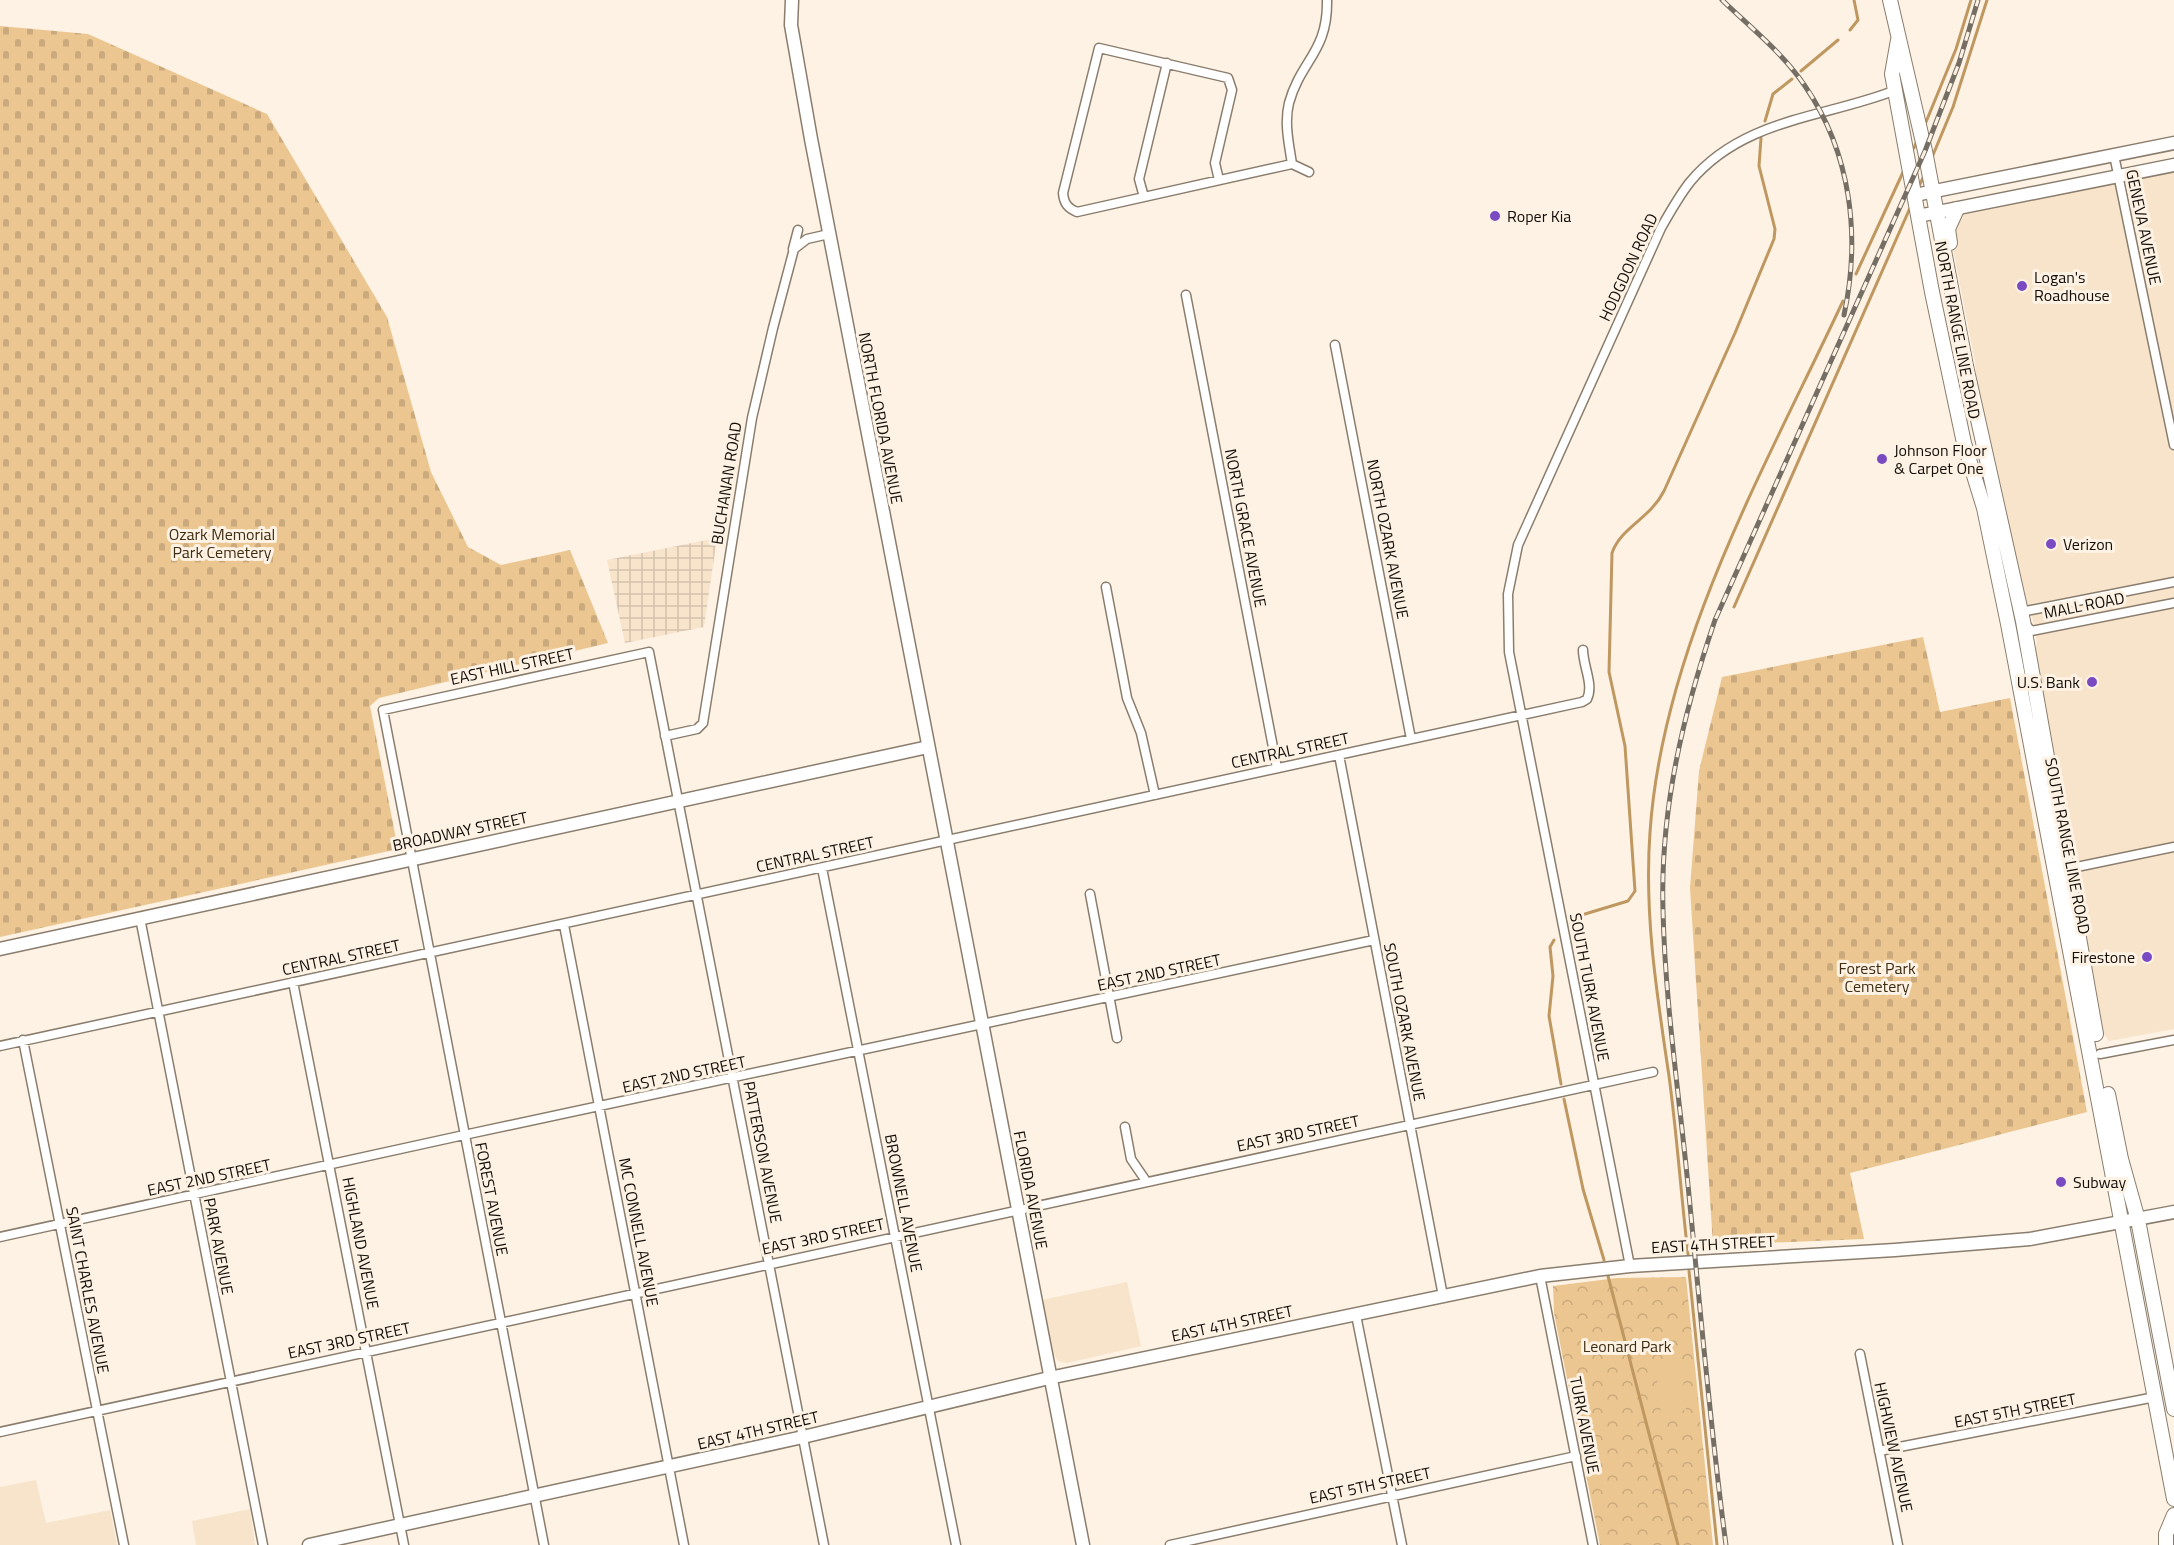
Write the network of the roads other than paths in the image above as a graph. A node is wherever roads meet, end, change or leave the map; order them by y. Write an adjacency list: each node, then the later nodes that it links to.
1 (792, 0): 21 (street, NORTH FLORIDA AVENUE)
2 (1328, 0): 9 (street)
3 (1890, 0): 4 (main road, NORTH RANGE LINE ROAD)
4 (1898, 40): 6 (main road, NORTH RANGE LINE ROAD); 14 (main road, NORTH RANGE LINE ROAD)
5 (1167, 63): 13 (street); 16 (street); 16 (street)
6 (1896, 90): 15 (main road, NORTH RANGE LINE ROAD); 35 (street, HODGDON ROAD)
7 (2174, 143): 8 (street)
8 (2114, 155): 12 (street, GENEVA AVENUE); 14 (street)
9 (1292, 164): 11 (street); 13 (street)
10 (2174, 165): 12 (street)
11 (1309, 172)
12 (2119, 176): 17 (street); 26 (street, GENEVA AVENUE)
13 (1219, 180): 16 (street)
14 (1933, 192): 15 (street); 18 (main road, NORTH RANGE LINE ROAD)
15 (1915, 195): 19 (main road, NORTH RANGE LINE ROAD)
16 (1143, 197)
17 (1957, 208): 18 (street); 25 (main road)
18 (1937, 212): 19 (street); 25 (main road, NORTH RANGE LINE ROAD)
19 (1918, 216): 31 (main road, NORTH RANGE LINE ROAD)
20 (798, 230): 22 (street)
21 (829, 234): 22 (street); 38 (street, NORTH FLORIDA AVENUE)
22 (793, 252): 36 (street, BUCHANAN ROAD)
23 (1186, 295): 40 (street, NORTH GRACE AVENUE)
24 (1335, 345): 37 (street, NORTH OZARK AVENUE)
25 (1966, 366): 30 (main road, NORTH RANGE LINE ROAD)
26 (2174, 445)
27 (2174, 582): 30 (street, MALL ROAD)
28 (1106, 587): 41 (street)
29 (2174, 603): 30 (street, MALL ROAD)
30 (2023, 621): 47 (main road, SOUTH RANGE LINE ROAD)
31 (2008, 624): 78 (main road, SOUTH RANGE LINE ROAD)
32 (1583, 650): 35 (street, CENTRAL STREET)
33 (649, 652): 34 (street, EAST HILL STREET); 36 (street, PATTERSON AVENUE)
34 (383, 710): 45 (street, FOREST AVENUE)
35 (1521, 714): 37 (street, CENTRAL STREET); 67 (street, SOUTH TURK AVENUE)
36 (665, 736): 42 (street, PATTERSON AVENUE)
37 (1411, 739): 39 (street, CENTRAL STREET)
38 (928, 747): 42 (street, BROADWAY STREET); 43 (street, NORTH FLORIDA AVENUE)
39 (1339, 755): 40 (street, CENTRAL STREET); 52 (street, SOUTH OZARK AVENUE)
40 (1277, 768): 41 (street, CENTRAL STREET)
41 (1155, 795): 43 (street, CENTRAL STREET)
42 (677, 801): 45 (street, BROADWAY STREET); 49 (street, PATTERSON AVENUE)
43 (946, 840): 46 (street, CENTRAL STREET); 58 (street, FLORIDA AVENUE)
44 (2174, 847): 47 (street)
45 (411, 859): 50 (street, BROADWAY STREET); 54 (street, FOREST AVENUE)
46 (822, 868): 49 (street, CENTRAL STREET); 63 (street, BROWNELL AVENUE)
47 (2067, 869): 64 (main road, SOUTH RANGE LINE ROAD)
48 (1090, 894): 56 (street)
49 (698, 895): 51 (street, CENTRAL STREET); 66 (street, PATTERSON AVENUE)
50 (140, 918): 53 (street, BROADWAY STREET); 57 (street, PARK AVENUE)
51 (564, 924): 54 (street, CENTRAL STREET); 68 (street, MC CONNELL AVENUE)
52 (1374, 940): 56 (street, EAST 2ND STREET); 69 (street, SOUTH OZARK AVENUE)
53 (0, 949)
54 (428, 954): 55 (street, CENTRAL STREET); 71 (street, FOREST AVENUE)
55 (293, 982): 57 (street, CENTRAL STREET); 72 (street, HIGHLAND AVENUE)
56 (1110, 998): 58 (street, EAST 2ND STREET); 59 (street)
57 (156, 1011): 60 (street, CENTRAL STREET); 74 (street, PARK AVENUE)
58 (982, 1026): 63 (street, EAST 2ND STREET); 75 (street, FLORIDA AVENUE)
59 (1117, 1038)
60 (23, 1040): 62 (street, CENTRAL STREET); 79 (street, SAINT CHARLES AVENUE)
61 (2174, 1040): 64 (street)
62 (0, 1046)
63 (858, 1052): 66 (street, EAST 2ND STREET); 80 (street, BROWNELL AVENUE)
64 (2100, 1054): 77 (main road, SOUTH RANGE LINE ROAD)
65 (1653, 1072): 67 (street, EAST 3RD STREET)
66 (733, 1079): 68 (street, EAST 2ND STREET); 82 (street, PATTERSON AVENUE)
67 (1594, 1085): 69 (street, EAST 3RD STREET); 83 (street, SOUTH TURK AVENUE)
68 (598, 1107): 71 (street, EAST 2ND STREET); 85 (street, MC CONNELL AVENUE)
69 (1410, 1124): 73 (street, EAST 3RD STREET); 86 (street, SOUTH OZARK AVENUE)
70 (1125, 1127): 73 (street)
71 (464, 1135): 72 (street, EAST 2ND STREET); 88 (street, FOREST AVENUE)
72 (330, 1166): 74 (street, EAST 2ND STREET); 89 (street, HIGHLAND AVENUE)
73 (1146, 1181): 75 (street, EAST 3RD STREET)
74 (194, 1195): 79 (street, EAST 2ND STREET); 92 (street, PARK AVENUE)
75 (1018, 1209): 80 (street, EAST 3RD STREET); 91 (street, FLORIDA AVENUE)
76 (2174, 1212): 77 (street, EAST 4TH STREET)
77 (2138, 1220): 78 (street, EAST 4TH STREET); 95 (main road, SOUTH RANGE LINE ROAD)
78 (2123, 1223): 83 (street, EAST 4TH STREET); 93 (main road, SOUTH RANGE LINE ROAD)
79 (60, 1225): 81 (street, EAST 2ND STREET); 96 (street, SAINT CHARLES AVENUE)
80 (895, 1236): 82 (street, EAST 3RD STREET); 94 (street, BROWNELL AVENUE)
81 (0, 1237)
82 (770, 1263): 85 (street, EAST 3RD STREET); 98 (street, PATTERSON AVENUE)
83 (1630, 1266): 84 (street, EAST 4TH STREET)
84 (1540, 1276): 86 (street, EAST 4TH STREET); 100 (street, TURK AVENUE)
85 (636, 1293): 88 (street, EAST 3RD STREET); 101 (street, MC CONNELL AVENUE)
86 (1443, 1296): 87 (street, EAST 4TH STREET)
87 (1356, 1315): 91 (street, EAST 4TH STREET); 103 (street)
88 (501, 1322): 89 (street, EAST 3RD STREET); 102 (street, FOREST AVENUE)
89 (366, 1352): 92 (street, EAST 3RD STREET); 106 (street, HIGHLAND AVENUE)
90 (1860, 1354): 99 (street, HIGHVIEW AVENUE)
91 (1049, 1378): 94 (street, EAST 4TH STREET); 115 (street, FLORIDA AVENUE)
92 (230, 1381): 96 (street, EAST 3RD STREET); 108 (street, PARK AVENUE)
93 (2155, 1397): 99 (street, EAST 5TH STREET); 104 (main road, SOUTH RANGE LINE ROAD)
94 (928, 1407): 98 (street, EAST 4TH STREET); 114 (street, BROWNELL AVENUE)
95 (2174, 1409)
96 (98, 1411): 97 (street, EAST 3RD STREET); 107 (street, SAINT CHARLES AVENUE)
97 (0, 1432)
98 (803, 1437): 101 (street, EAST 4TH STREET); 113 (street, PATTERSON AVENUE)
99 (1879, 1451): 119 (street, HIGHVIEW AVENUE)
100 (1576, 1456): 103 (street, EAST 5TH STREET); 118 (street, TURK AVENUE)
101 (668, 1466): 102 (street, EAST 4TH STREET); 112 (street, MC CONNELL AVENUE)
102 (534, 1496): 106 (street, EAST 4TH STREET); 111 (street, FOREST AVENUE)
103 (1392, 1496): 116 (street, EAST 5TH STREET); 117 (street)
104 (2174, 1499)
105 (2174, 1515): 120 (main road)
106 (400, 1525): 109 (street, EAST 4TH STREET); 110 (street, HIGHLAND AVENUE)
107 (124, 1545)
108 (263, 1545)
109 (309, 1545)
110 (404, 1545)
111 (544, 1545)
112 (684, 1545)
113 (824, 1545)
114 (956, 1545)
115 (1083, 1545)
116 (1170, 1545)
117 (1401, 1545)
118 (1593, 1545)
119 (1898, 1545)
120 (2166, 1545)

